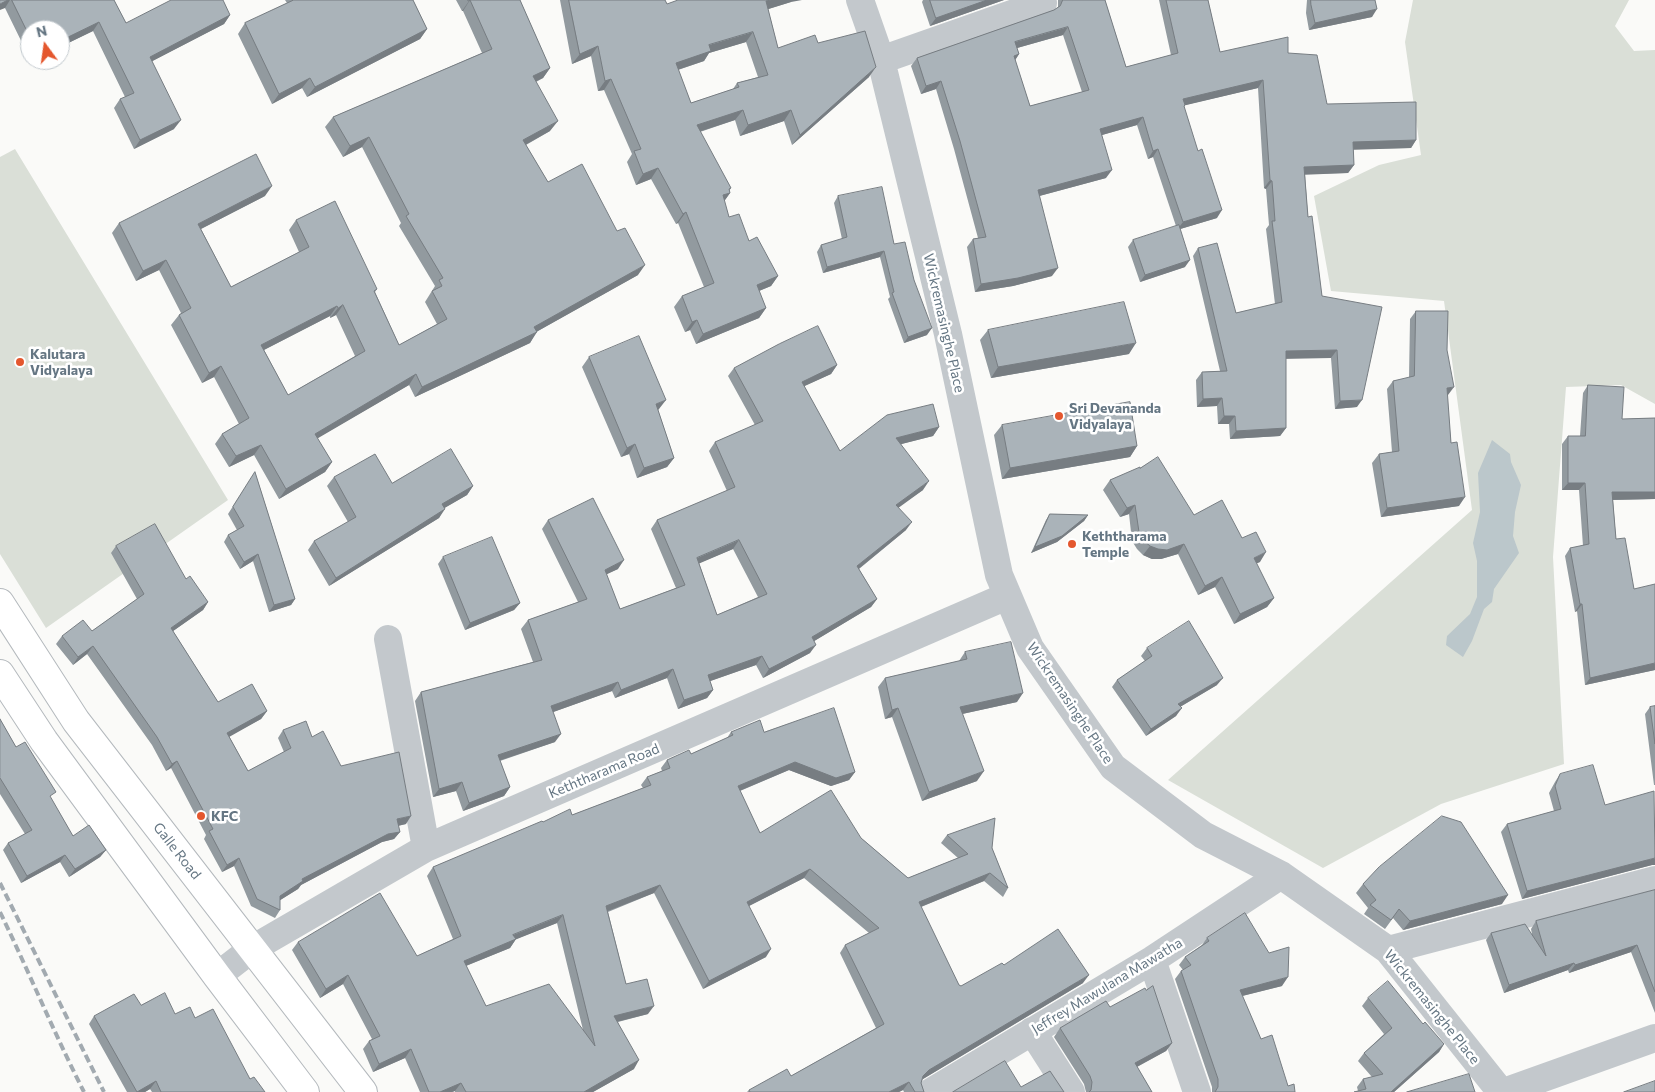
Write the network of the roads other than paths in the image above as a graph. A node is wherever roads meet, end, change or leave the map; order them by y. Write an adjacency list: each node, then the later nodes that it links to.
1 (860, 0): 3 (street, Wickremasinghe Place)
2 (1042, 0): 3 (street)
3 (881, 60): 4 (street, Wickremasinghe Place)
4 (1007, 596): 8 (street, Keththarama Road); 9 (street, Wickremasinghe Place)
5 (0, 603): 11 (highway, Galle Road)
6 (388, 639): 8 (street)
7 (0, 674): 14 (highway)
8 (426, 848): 11 (street, Keththarama Road)
9 (1281, 875): 12 (street, Wickremasinghe Place); 13 (street, Jeffrey Mawulana Mawatha)
10 (1655, 880): 12 (street)
11 (252, 949): 14 (street, Keththarama Road); 18 (highway, Galle Road)
12 (1388, 950): 22 (street, Wickremasinghe Place)
13 (1152, 960): 15 (street, Jeffrey Mawulana Mawatha); 21 (street)
14 (217, 976): 17 (highway)
15 (1032, 1031): 19 (street, Jeffrey Mawulana Mawatha); 20 (street)
16 (1655, 1038): 22 (street)
17 (305, 1092)
18 (363, 1092)
19 (931, 1092)
20 (1070, 1092)
21 (1197, 1092)
22 (1503, 1092)

